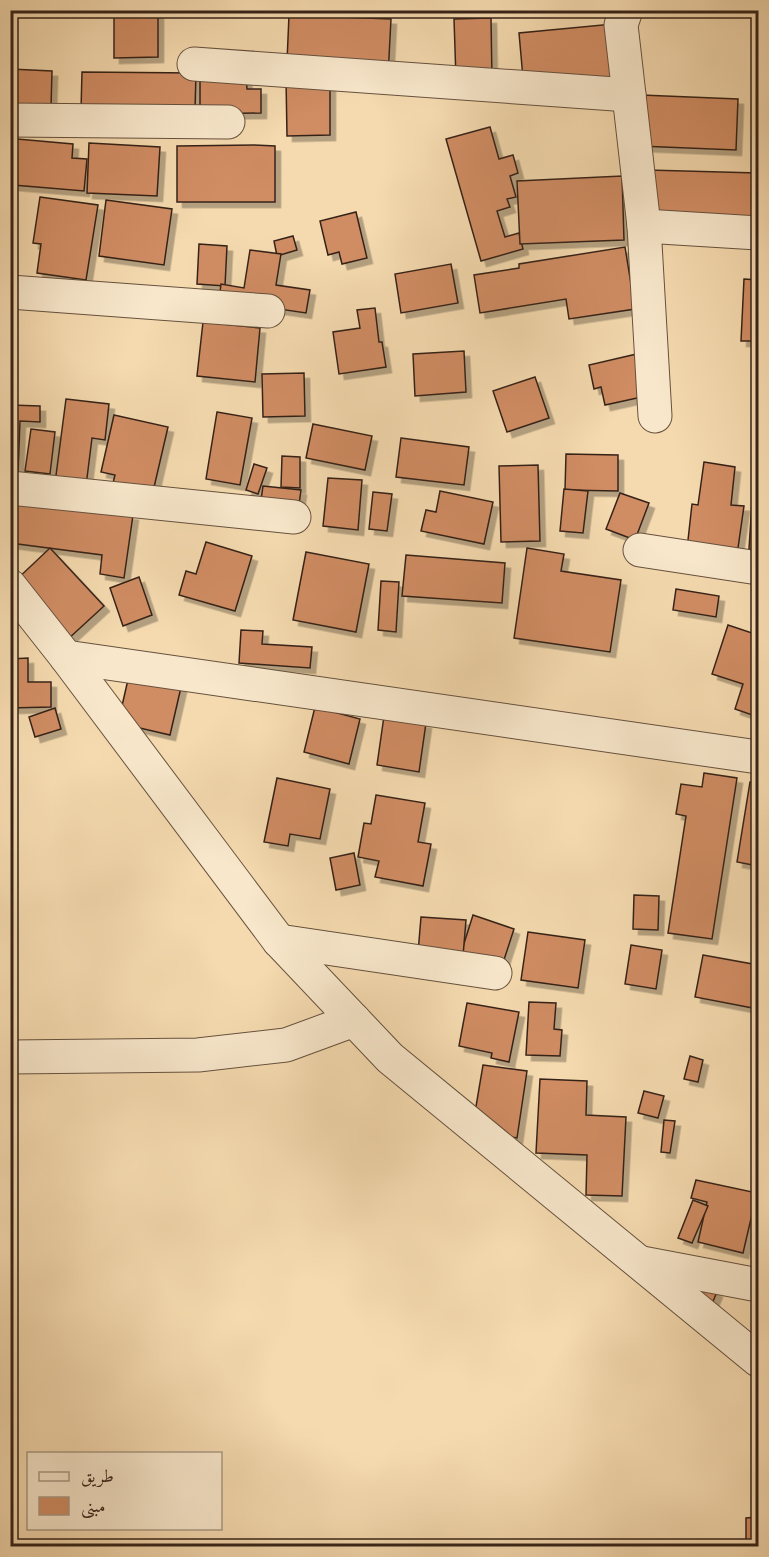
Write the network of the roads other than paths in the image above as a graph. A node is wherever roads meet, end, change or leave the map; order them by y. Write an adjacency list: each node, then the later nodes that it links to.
1 (626, 10): 3 (street)
2 (194, 64): 3 (street)
3 (629, 95): 6 (street)
4 (10, 120): 5 (street)
5 (228, 122)
6 (644, 226): 7 (street); 10 (street)
7 (759, 233)
8 (10, 292): 9 (street)
9 (268, 311)
10 (655, 416)
11 (10, 488): 12 (street)
12 (294, 517)
13 (640, 550): 14 (street)
14 (759, 568)
15 (10, 586): 16 (street)
16 (66, 657): 17 (street); 18 (street)
17 (759, 757)
18 (279, 941): 19 (street); 20 (street)
19 (495, 973)
20 (354, 1020): 21 (street); 22 (street)
21 (10, 1056)
22 (639, 1262): 23 (street); 24 (street)
23 (759, 1285)
24 (759, 1360)

